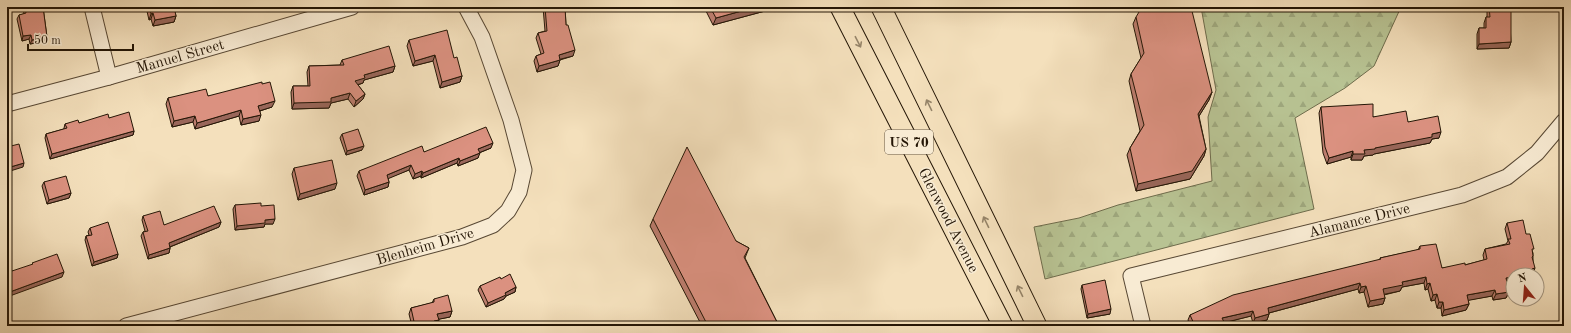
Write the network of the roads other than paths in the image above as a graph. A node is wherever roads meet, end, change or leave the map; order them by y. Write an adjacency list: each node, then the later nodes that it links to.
1 (92, 7): 6 (street)
2 (352, 7): 6 (street, Manuel Street)
3 (466, 7): 9 (street, Blenheim Drive)
4 (840, 7): 10 (main road, Glenwood Avenue / US 70, one-way to 10)
5 (881, 7): 11 (main road, Glenwood Avenue / US 70, one-way to 5)
6 (109, 77): 7 (street, Manuel Street)
7 (7, 104)
8 (1564, 121): 12 (street, Alamance Drive)
9 (126, 326)
10 (1003, 326)
11 (1037, 326)
12 (1143, 326)

